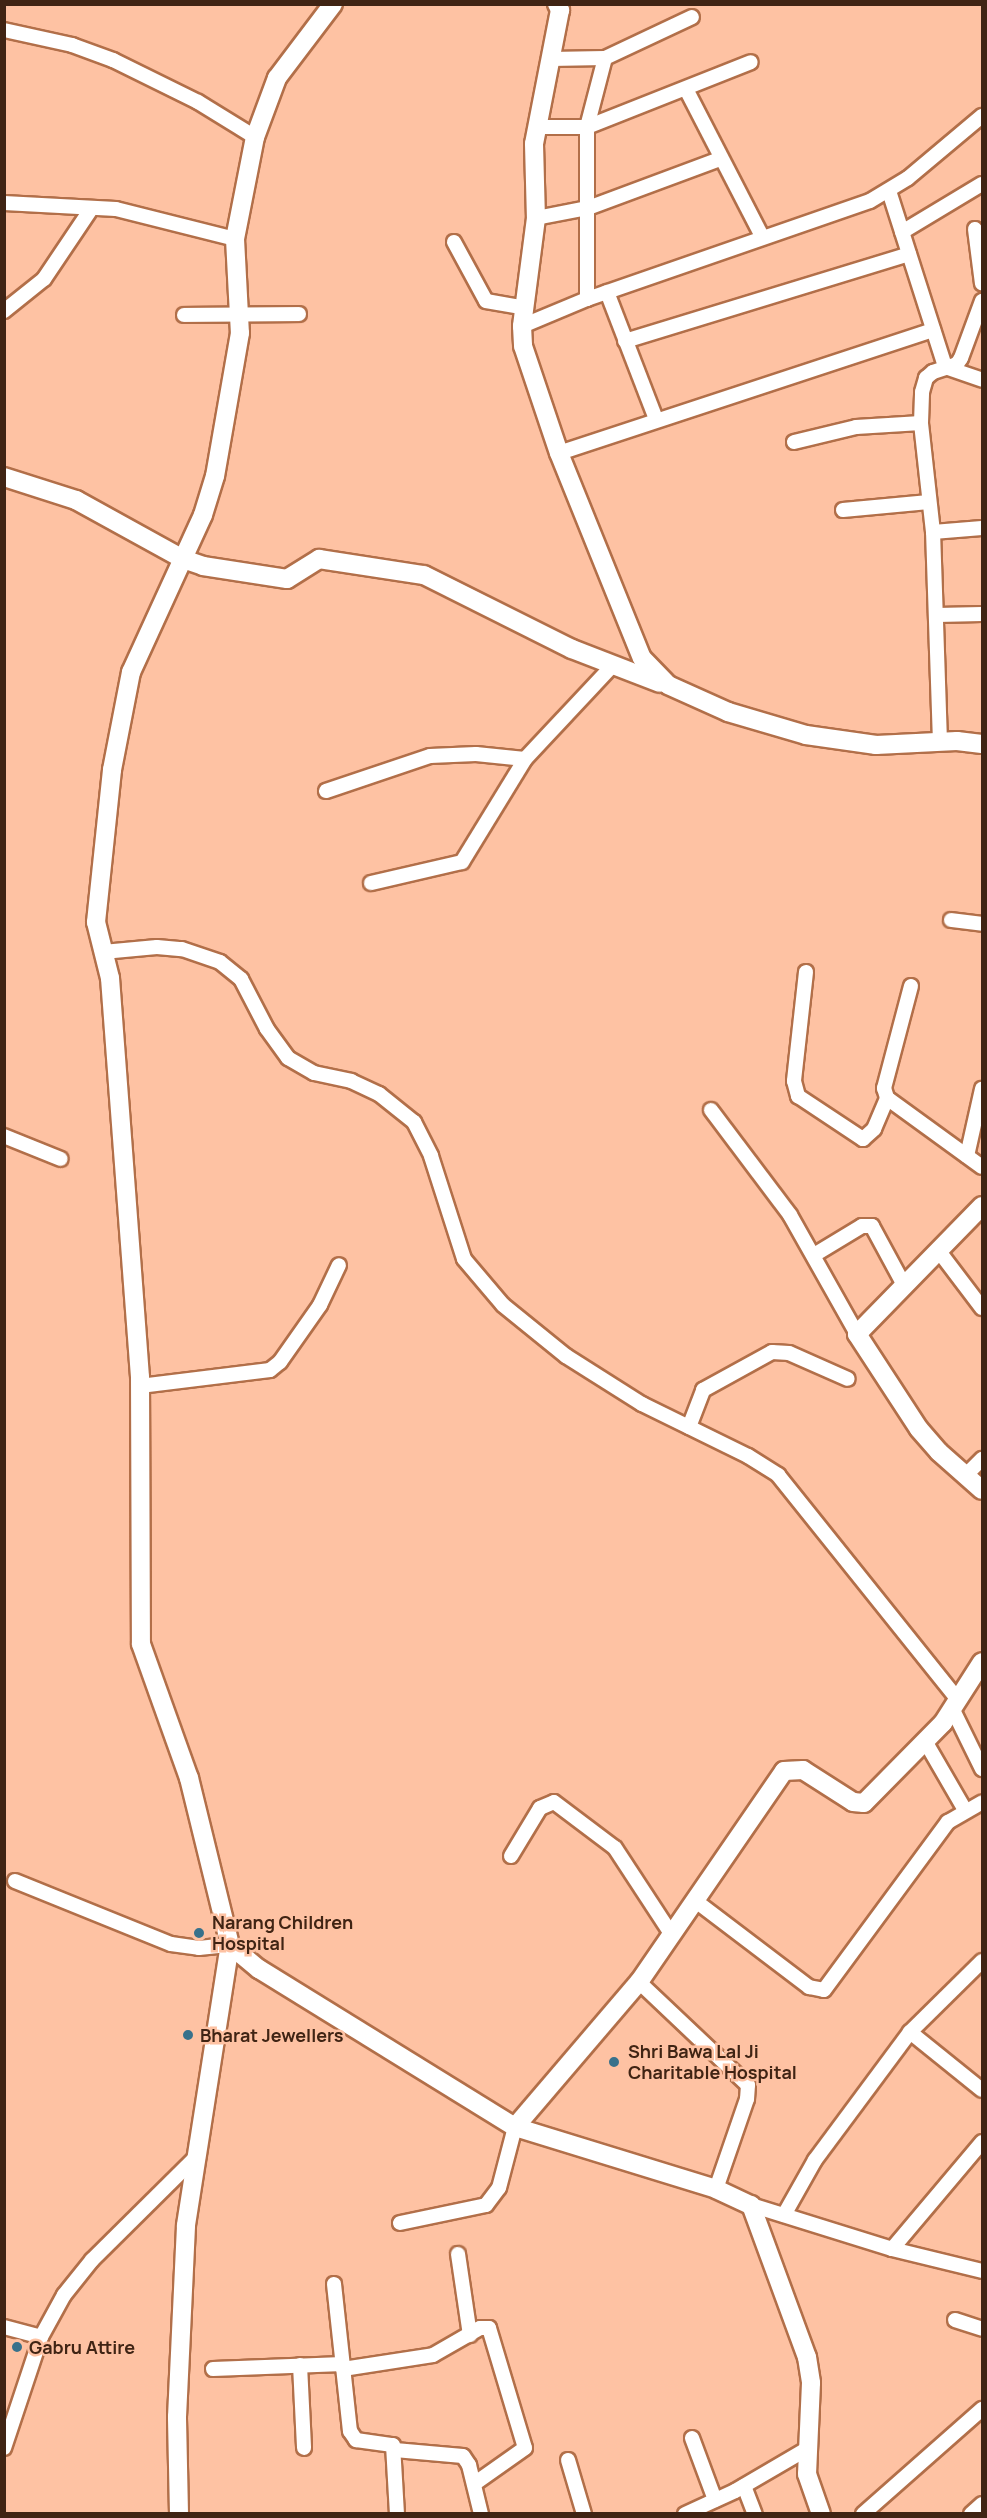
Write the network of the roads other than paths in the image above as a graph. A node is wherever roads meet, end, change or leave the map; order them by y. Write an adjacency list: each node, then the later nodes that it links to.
1 (333, 4): 12 (street)
2 (557, 4): 6 (street)
3 (692, 17): 5 (street)
4 (4, 30): 12 (street)
5 (605, 58): 6 (street); 10 (street)
6 (550, 59): 11 (street)
7 (751, 62): 8 (street)
8 (686, 89): 10 (street); 13 (street)
9 (982, 116): 15 (street)
10 (587, 127): 11 (street); 17 (street)
11 (536, 128): 19 (street)
12 (255, 137): 23 (street)
13 (720, 159): 17 (street); 22 (street)
14 (982, 184): 21 (street)
15 (889, 192): 21 (street); 22 (street)
16 (4, 203): 18 (street)
17 (588, 208): 19 (street); 28 (street)
18 (91, 209): 23 (street); 30 (street)
19 (537, 218): 34 (street)
20 (975, 229): 26 (street)
21 (902, 232): 25 (street)
22 (762, 236): 27 (street)
23 (235, 239): 33 (street)
24 (454, 242): 34 (street)
25 (909, 254): 35 (street); 36 (street)
26 (982, 284)
27 (607, 292): 28 (street); 36 (street)
28 (587, 299): 34 (street)
29 (982, 301): 37 (street)
30 (4, 311)
31 (299, 314): 33 (street)
32 (184, 315): 33 (street)
33 (240, 317): 48 (street)
34 (524, 317): 42 (street)
35 (933, 330): 37 (street); 39 (street)
36 (625, 341): 39 (street)
37 (945, 367): 38 (street); 40 (street)
38 (982, 380)
39 (656, 419): 42 (street)
40 (921, 423): 41 (street); 44 (street)
41 (794, 442)
42 (559, 453): 52 (street)
43 (4, 477): 48 (street)
44 (929, 502): 45 (street); 47 (street)
45 (843, 510)
46 (982, 528): 47 (street)
47 (933, 532): 50 (street)
48 (183, 559): 51 (street); 61 (street)
49 (982, 614): 50 (street)
50 (937, 615): 54 (street)
51 (612, 666): 52 (street); 56 (street)
52 (668, 685): 54 (street)
53 (982, 738): 54 (street)
54 (949, 742): 55 (street)
55 (982, 744)
56 (525, 759): 57 (street); 58 (street)
57 (326, 791)
58 (371, 883)
59 (951, 920): 60 (street)
60 (982, 924)
61 (103, 952): 79 (street); 80 (street)
62 (806, 972): 65 (street)
63 (911, 986): 65 (street)
64 (982, 1089): 68 (street)
65 (886, 1098): 68 (street)
66 (711, 1110): 73 (street)
67 (4, 1137): 69 (street)
68 (967, 1156): 70 (street)
69 (61, 1159)
70 (982, 1167)
71 (982, 1206): 72 (street)
72 (938, 1250): 75 (street); 76 (street)
73 (814, 1255): 75 (street); 77 (street)
74 (339, 1265): 79 (street)
75 (905, 1287): 77 (street)
76 (982, 1308)
77 (857, 1334): 82 (street)
78 (848, 1379): 80 (street)
79 (140, 1386): 94 (street)
80 (689, 1427): 85 (street)
81 (982, 1458): 82 (street)
82 (966, 1475): 83 (street)
83 (982, 1490)
84 (982, 1662): 85 (street)
85 (955, 1705): 86 (street); 87 (street)
86 (925, 1741): 89 (street); 92 (street)
87 (982, 1769)
88 (982, 1802): 89 (street)
89 (965, 1810): 92 (street)
90 (512, 1856): 93 (street)
91 (15, 1881): 94 (street)
92 (697, 1902): 93 (street)
93 (672, 1935): 96 (street)
94 (230, 1945): 99 (street); 101 (street)
95 (982, 1961): 97 (street)
96 (639, 1982): 99 (street); 102 (street)
97 (910, 2032): 98 (street); 104 (street)
98 (982, 2090)
99 (515, 2127): 102 (street); 105 (street)
100 (982, 2142): 106 (street)
101 (194, 2159): 114 (street); 129 (street)
102 (716, 2189): 103 (street)
103 (751, 2205): 104 (street); 122 (street)
104 (784, 2215): 106 (street)
105 (399, 2223)
106 (892, 2249): 108 (street)
107 (458, 2254): 113 (street)
108 (982, 2271)
109 (334, 2284): 116 (street)
110 (955, 2320): 112 (street)
111 (4, 2327): 114 (street)
112 (982, 2329)
113 (470, 2335): 116 (street); 125 (street)
114 (41, 2337): 120 (street)
115 (300, 2366): 116 (street); 117 (street); 121 (street)
116 (343, 2367): 123 (street)
117 (213, 2369)
118 (982, 2409): 136 (street)
119 (692, 2438): 127 (street)
120 (4, 2448)
121 (304, 2448)
122 (807, 2449): 126 (street); 135 (street)
123 (395, 2450): 125 (street); 130 (street)
124 (568, 2460): 132 (street)
125 (474, 2484): 131 (street)
126 (744, 2486): 127 (street); 134 (street)
127 (715, 2500): 133 (street)
128 (982, 2504): 137 (street)
129 (179, 2514)
130 (397, 2514)
131 (481, 2514)
132 (584, 2514)
133 (685, 2514)
134 (755, 2514)
135 (821, 2514)
136 (863, 2514)
137 (971, 2514)

